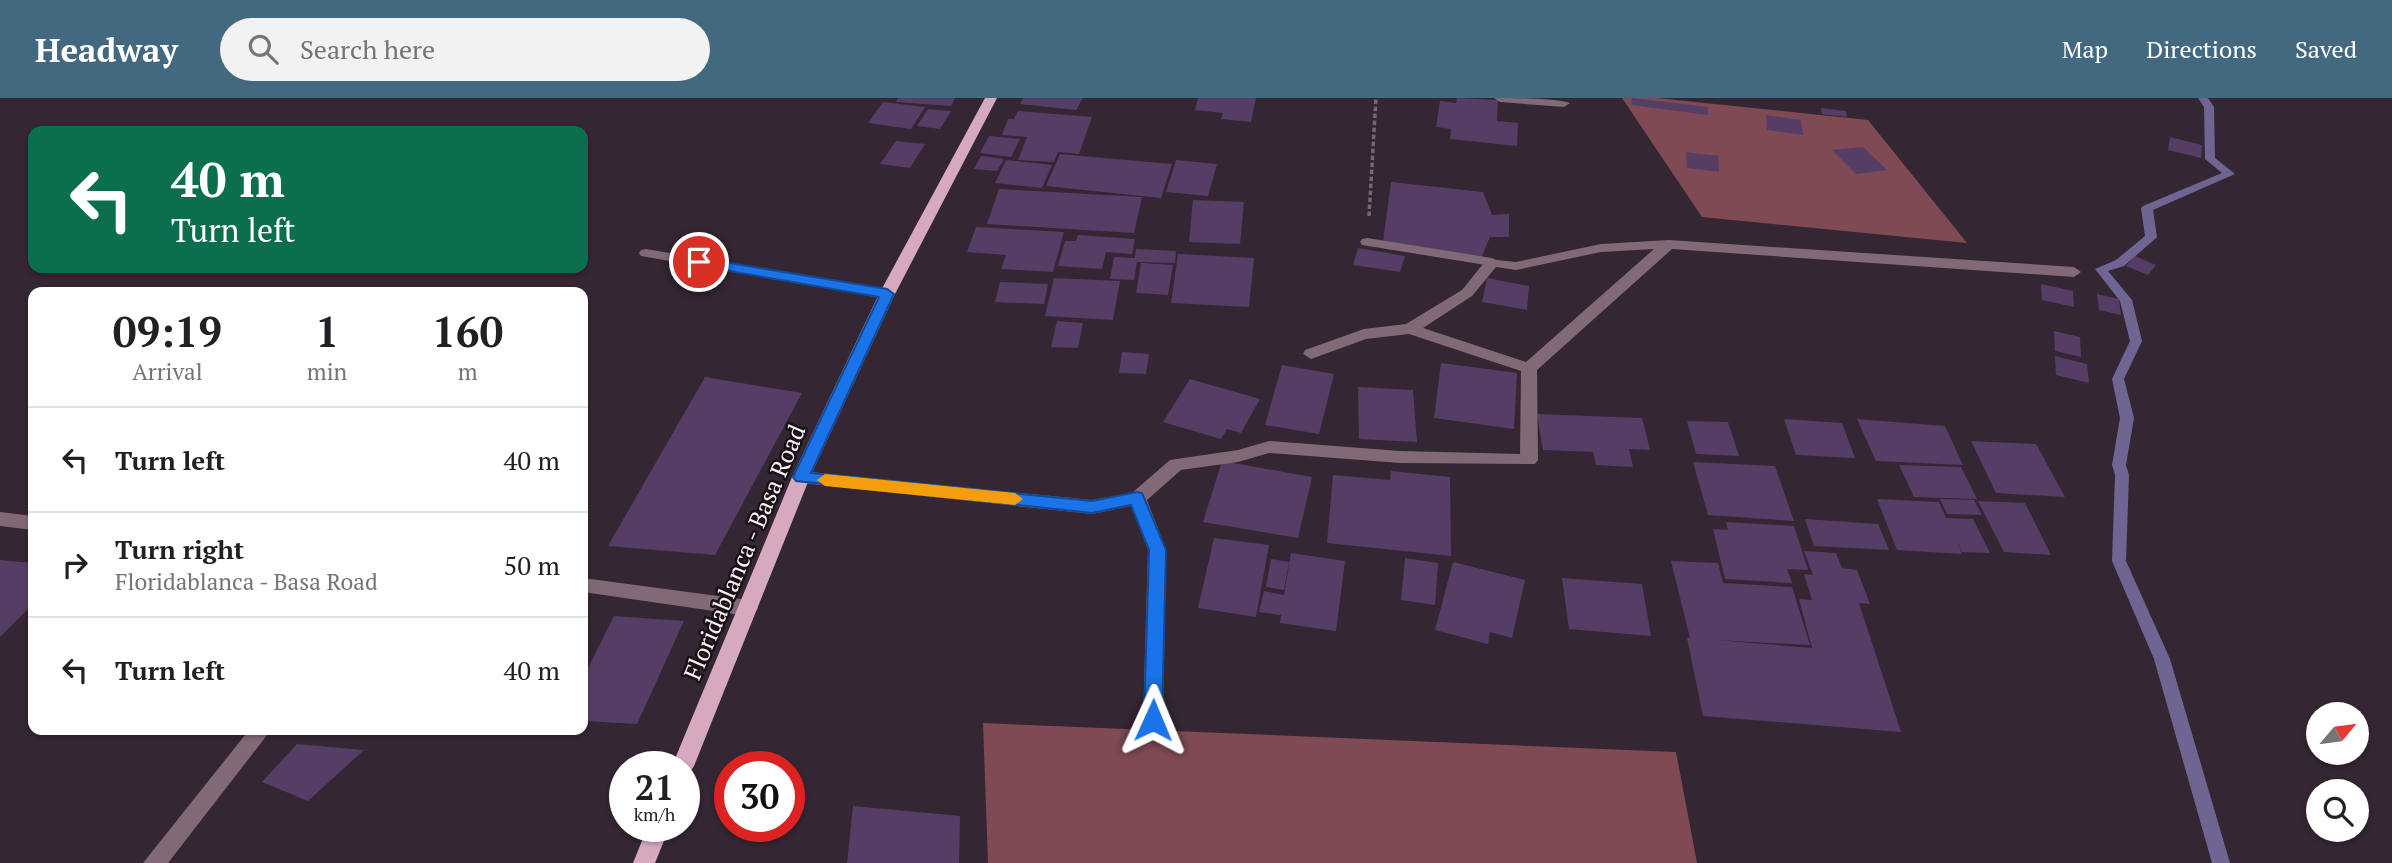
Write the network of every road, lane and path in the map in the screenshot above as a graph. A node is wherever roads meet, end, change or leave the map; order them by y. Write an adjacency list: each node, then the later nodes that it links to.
1 (991, 98): 10 (main road, Floridablanca - Basa Road)
2 (1376, 98): 5 (path)
3 (1500, 98): 4 (street)
4 (1564, 103)
5 (1367, 242): 8 (street)
6 (1669, 244): 8 (street); 9 (street); 13 (street)
7 (646, 253): 10 (street)
8 (1492, 262): 11 (street)
9 (2074, 272)
10 (887, 294): 14 (main road, Floridablanca - Basa Road)
11 (1410, 329): 12 (street); 13 (street)
12 (1311, 355)
13 (1529, 368): 15 (street)
14 (801, 477): 15 (street); 19 (main road, Floridablanca - Basa Road)
15 (1137, 498): 20 (street)
16 (0, 519): 17 (street)
17 (28, 522)
18 (588, 585): 19 (street)
19 (748, 608): 22 (main road, Floridablanca - Basa Road)
20 (1153, 720)
21 (257, 735): 24 (street)
22 (690, 751)
23 (653, 842): 25 (main road)
24 (154, 863)
25 (644, 863)

